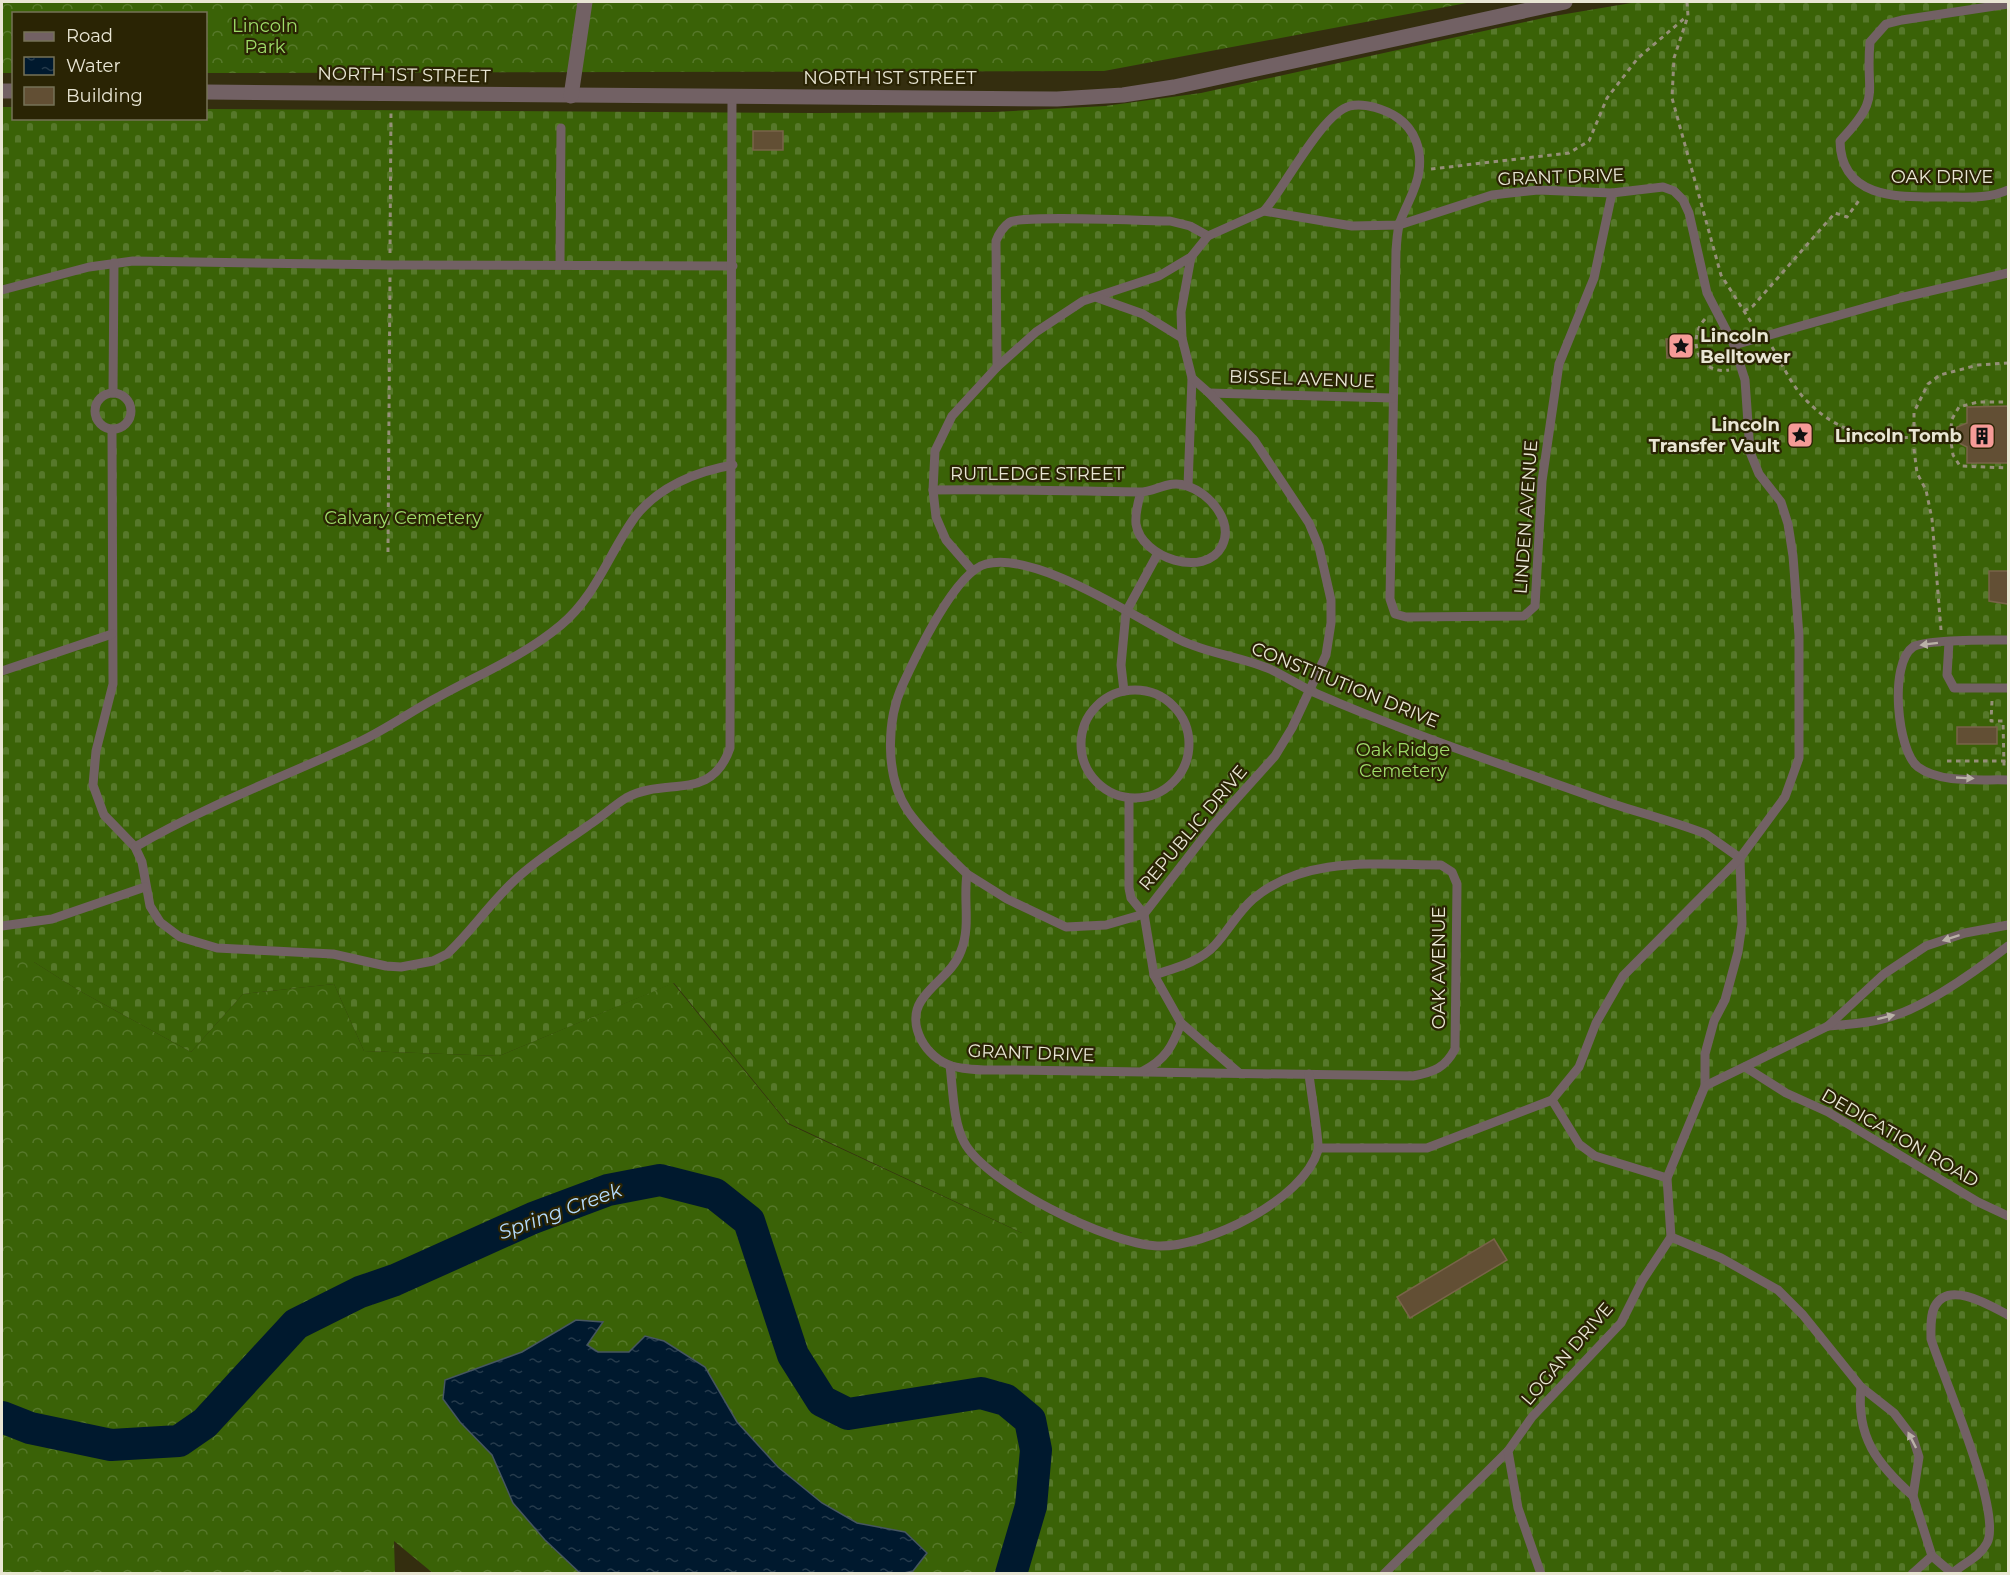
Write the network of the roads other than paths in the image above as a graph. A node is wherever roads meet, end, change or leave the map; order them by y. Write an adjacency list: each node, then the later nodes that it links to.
1 (585, 2): 5 (street)
2 (1565, 2): 6 (street, NORTH 1ST STREET)
3 (2008, 4): 8 (lane, OAK DRIVE)
4 (207, 92): 5 (street, NORTH 1ST STREET)
5 (571, 96): 6 (street, NORTH 1ST STREET)
6 (732, 97): 16 (lane)
7 (561, 128): 15 (lane)
8 (2008, 190)
9 (1612, 194): 11 (lane, GRANT DRIVE); 21 (lane, GRANT DRIVE); 26 (lane, LINDEN AVENUE)
10 (1264, 211): 11 (lane, GRANT DRIVE); 11 (lane, LINDEN AVENUE); 12 (lane)
11 (1399, 225): 26 (lane, LINDEN AVENUE)
12 (1209, 236): 13 (lane); 22 (lane)
13 (1191, 257): 19 (lane); 20 (lane)
14 (114, 263): 15 (lane); 18 (lane); 24 (lane)
15 (560, 264): 16 (lane)
16 (733, 266): 28 (lane)
17 (2008, 273): 21 (lane)
18 (2, 290)
19 (1096, 298): 20 (lane); 22 (lane)
20 (1182, 338): 23 (lane)
21 (1734, 345): 45 (lane, GRANT DRIVE)
22 (997, 367): 30 (lane)
23 (1192, 378): 25 (lane, REPUBLIC DRIVE); 29 (lane)
24 (113, 393): 27 (lane); 27 (lane)
25 (1209, 393): 26 (lane, BISSEL AVENUE); 41 (lane, REPUBLIC DRIVE)
26 (1394, 398)
27 (112, 430): 35 (lane)
28 (733, 465): 44 (lane); 47 (lane)
29 (1188, 486): 31 (lane); 32 (lane)
30 (933, 490): 31 (lane, RUTLEDGE STREET); 33 (lane)
31 (1141, 492): 32 (lane)
32 (1157, 555): 34 (lane)
33 (972, 570): 34 (lane, CONSTITUTION DRIVE); 46 (lane)
34 (1126, 612): 40 (lane); 41 (lane, CONSTITUTION DRIVE)
35 (112, 634): 38 (lane); 44 (lane)
36 (2008, 640): 37 (lane)
37 (1949, 642): 39 (lane); 42 (lane, one-way to 42)
38 (2, 671)
39 (2008, 688)
40 (1124, 691): 43 (lane); 43 (lane)
41 (1311, 691): 45 (lane, CONSTITUTION DRIVE); 48 (lane, REPUBLIC DRIVE)
42 (2008, 780)
43 (1129, 800): 48 (lane)
44 (135, 847): 47 (lane)
45 (1740, 858): 61 (lane); 62 (lane, GRANT DRIVE)
46 (967, 874): 48 (lane, REPUBLIC DRIVE); 56 (lane, GRANT DRIVE)
47 (145, 887): 50 (lane)
48 (1144, 914): 52 (lane)
49 (2008, 925): 54 (lane, one-way to 54)
50 (2, 926)
51 (2008, 946): 54 (lane, one-way to 51)
52 (1155, 975): 53 (lane); 55 (lane, OAK AVENUE)
53 (1180, 1023): 58 (lane); 59 (lane)
54 (1828, 1026): 57 (lane)
55 (1448, 1062): 60 (lane, GRANT DRIVE)
56 (950, 1066): 58 (lane, GRANT DRIVE); 63 (lane)
57 (1745, 1067): 61 (lane); 65 (lane, DEDICATION ROAD)
58 (1141, 1072): 59 (lane, GRANT DRIVE)
59 (1239, 1073): 60 (lane, GRANT DRIVE)
60 (1309, 1074): 63 (lane)
61 (1705, 1086): 64 (lane)
62 (1552, 1100): 63 (lane); 64 (lane)
63 (1319, 1148)
64 (1667, 1178): 66 (lane)
65 (2008, 1216)
66 (1671, 1237): 68 (lane); 69 (lane, LOGAN DRIVE)
67 (2008, 1315): 72 (lane)
68 (1861, 1387): 70 (lane); 70 (lane, one-way to 68)
69 (1508, 1451): 73 (lane, LOGAN DRIVE); 74 (lane)
70 (1913, 1496): 71 (lane)
71 (1932, 1556): 72 (lane); 75 (lane)
72 (1953, 1573)
73 (1384, 1574)
74 (1541, 1574)
75 (1912, 1574)

